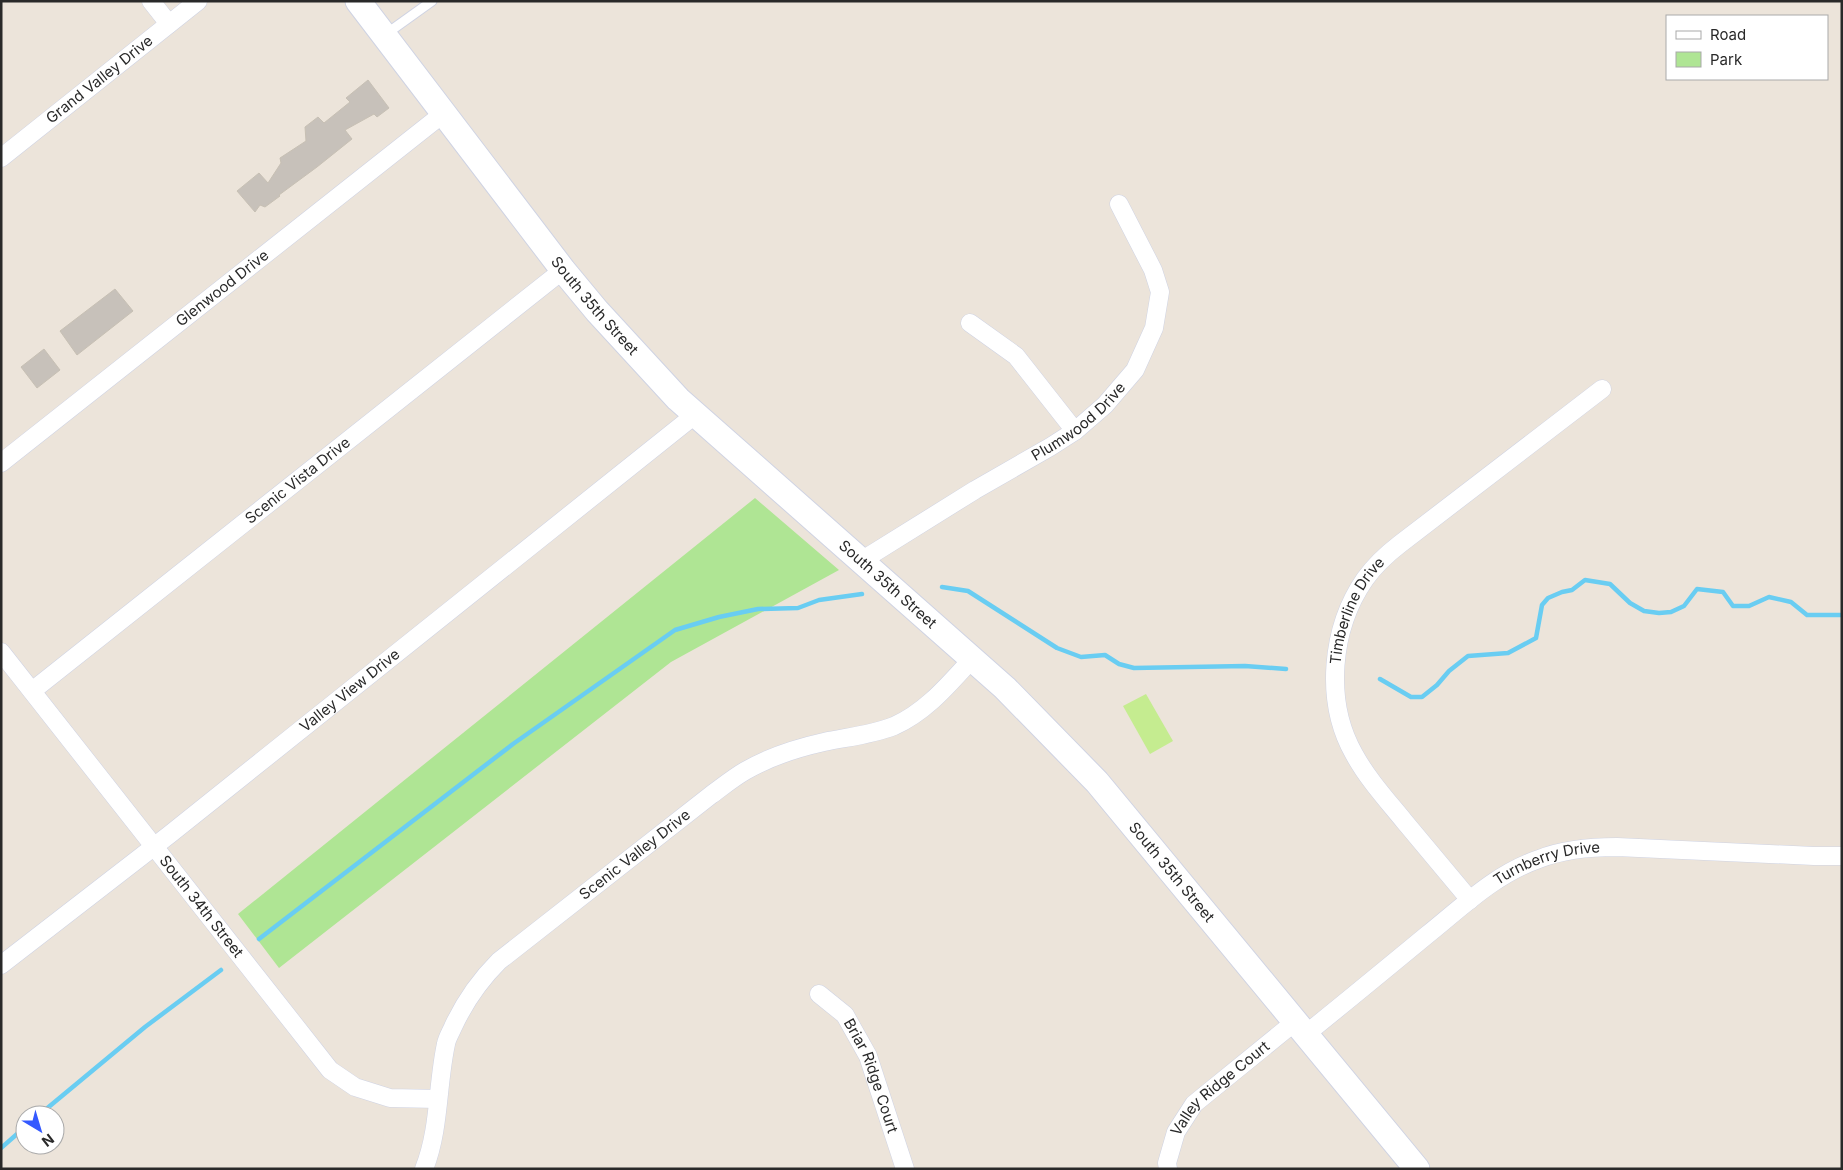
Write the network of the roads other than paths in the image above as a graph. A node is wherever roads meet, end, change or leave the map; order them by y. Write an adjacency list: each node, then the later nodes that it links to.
1 (151, 1): 5 (street)
2 (198, 1): 5 (street, Grand Valley Drive)
3 (358, 1): 6 (street, South 35th Street)
4 (432, 1): 6 (lane)
5 (169, 24): 8 (street, Grand Valley Drive)
6 (384, 36): 7 (street, South 35th Street)
7 (444, 113): 10 (street, South 35th Street); 15 (street, Glenwood Drive)
8 (1, 158)
9 (1119, 204): 14 (street, Plumwood Drive)
10 (563, 270): 13 (street, South 35th Street); 19 (street, Scenic Vista Drive)
11 (970, 323): 14 (street)
12 (1602, 389): 22 (street, Timberline Drive)
13 (696, 414): 16 (street, South 35th Street); 20 (street, Valley View Drive)
14 (1075, 431): 16 (street, Plumwood Drive)
15 (1, 463)
16 (861, 561): 18 (street, South 35th Street)
17 (1, 652): 19 (street, South 34th Street)
18 (972, 659): 25 (street, South 35th Street); 26 (street, Scenic Valley Drive)
19 (32, 692): 20 (street, South 34th Street)
20 (154, 847): 23 (street, Valley View Drive); 26 (street, South 34th Street)
21 (1842, 856): 22 (street, Turnberry Drive)
22 (1470, 900): 25 (street, Turnberry Drive)
23 (1, 965)
24 (819, 994): 28 (street, Briar Ridge Court)
25 (1301, 1027): 29 (street, Valley Ridge Court); 30 (street, South 35th Street)
26 (438, 1099): 27 (street, Scenic Valley Drive)
27 (424, 1169)
28 (905, 1169)
29 (1168, 1169)
30 (1418, 1169)

